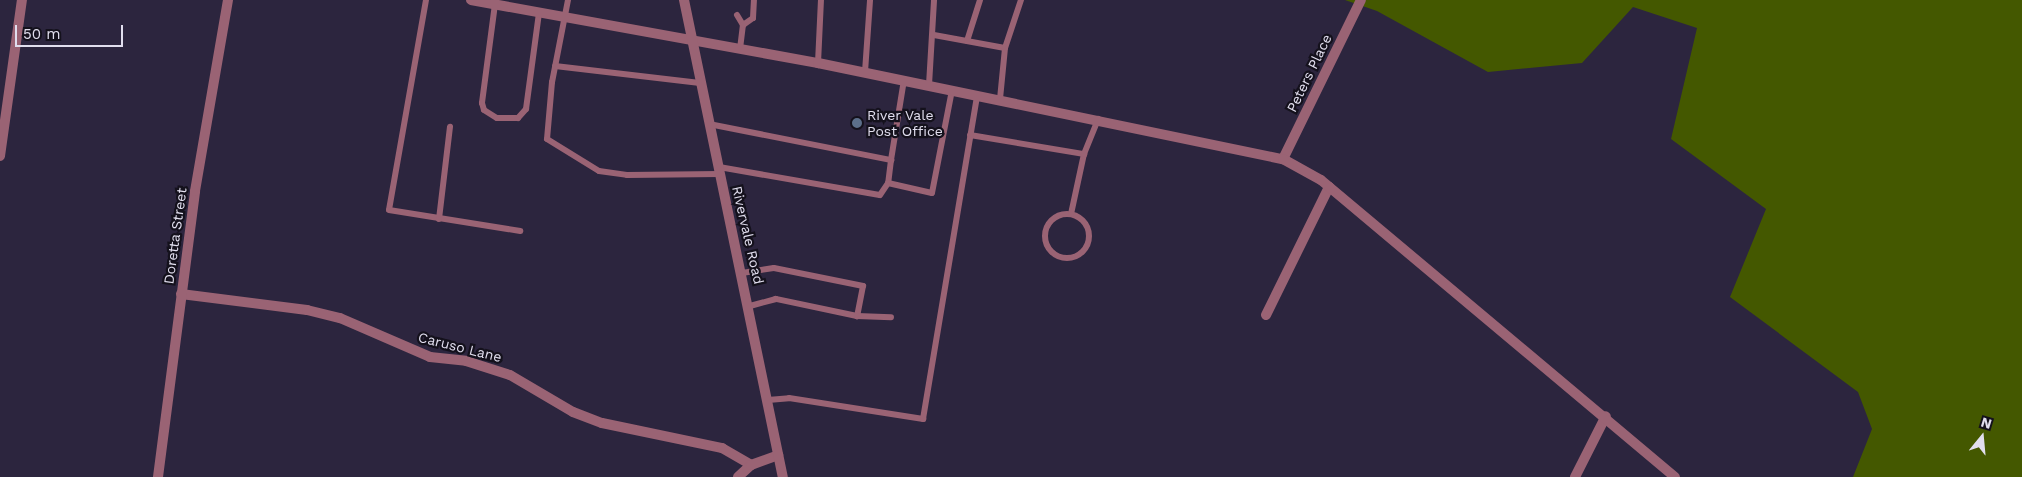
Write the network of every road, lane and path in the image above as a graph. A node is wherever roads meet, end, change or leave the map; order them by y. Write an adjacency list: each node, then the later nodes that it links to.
1 (22, 0): 39 (street)
2 (228, 0): 49 (street, Doretta Street)
3 (426, 0): 46 (lane)
4 (472, 0): 14 (street)
5 (568, 0): 18 (lane)
6 (684, 0): 21 (street, Rivervale Road)
7 (754, 0): 19 (lane)
8 (821, 0): 25 (lane)
9 (870, 0): 27 (lane)
10 (934, 0): 20 (lane)
11 (980, 0): 22 (lane)
12 (1021, 0): 23 (lane)
13 (1362, 0): 40 (street, Peters Place)
14 (495, 4): 15 (street); 16 (lane)
15 (525, 5): 16 (street)
16 (540, 13): 18 (street)
17 (737, 15): 19 (lane)
18 (565, 18): 21 (street); 26 (lane)
19 (743, 25): 24 (lane)
20 (934, 35): 22 (lane); 30 (lane)
21 (692, 41): 24 (street); 29 (street, Rivervale Road)
22 (967, 41): 23 (lane)
23 (1005, 48): 33 (lane)
24 (740, 49): 25 (street)
25 (818, 62): 27 (street)
26 (555, 66): 29 (lane); 42 (lane)
27 (865, 72): 28 (street)
28 (904, 80): 30 (street); 41 (lane)
29 (700, 83): 35 (street, Rivervale Road)
30 (929, 85): 31 (street)
31 (952, 90): 32 (street); 43 (lane)
32 (977, 94): 33 (street); 37 (lane)
33 (1000, 99): 34 (street)
34 (1098, 119): 38 (lane); 40 (street)
35 (709, 124): 41 (lane); 42 (street, Rivervale Road)
36 (450, 126): 46 (lane)
37 (970, 135): 38 (lane); 54 (lane)
38 (1084, 154): 45 (lane)
39 (0, 156)
40 (1283, 159): 44 (street)
41 (891, 160): 43 (lane)
42 (720, 170): 43 (lane); 48 (street, Rivervale Road)
43 (888, 183)
44 (1329, 187): 51 (street); 55 (street)
45 (1071, 214): 45 (lane)
46 (439, 219): 47 (lane)
47 (520, 231)
48 (742, 273): 50 (street, Rivervale Road); 52 (lane)
49 (182, 294): 57 (street, Caruso Lane); 58 (street, Doretta Street)
50 (750, 306): 52 (lane); 54 (street, Rivervale Road)
51 (1266, 315)
52 (857, 316): 53 (lane)
53 (891, 318)
54 (768, 400): 56 (street, Rivervale Road)
55 (1606, 416): 61 (street); 62 (street)
56 (778, 455): 57 (street); 60 (street, Rivervale Road)
57 (751, 465): 59 (street)
58 (158, 477)
59 (738, 477)
60 (783, 477)
61 (1575, 477)
62 (1675, 477)

